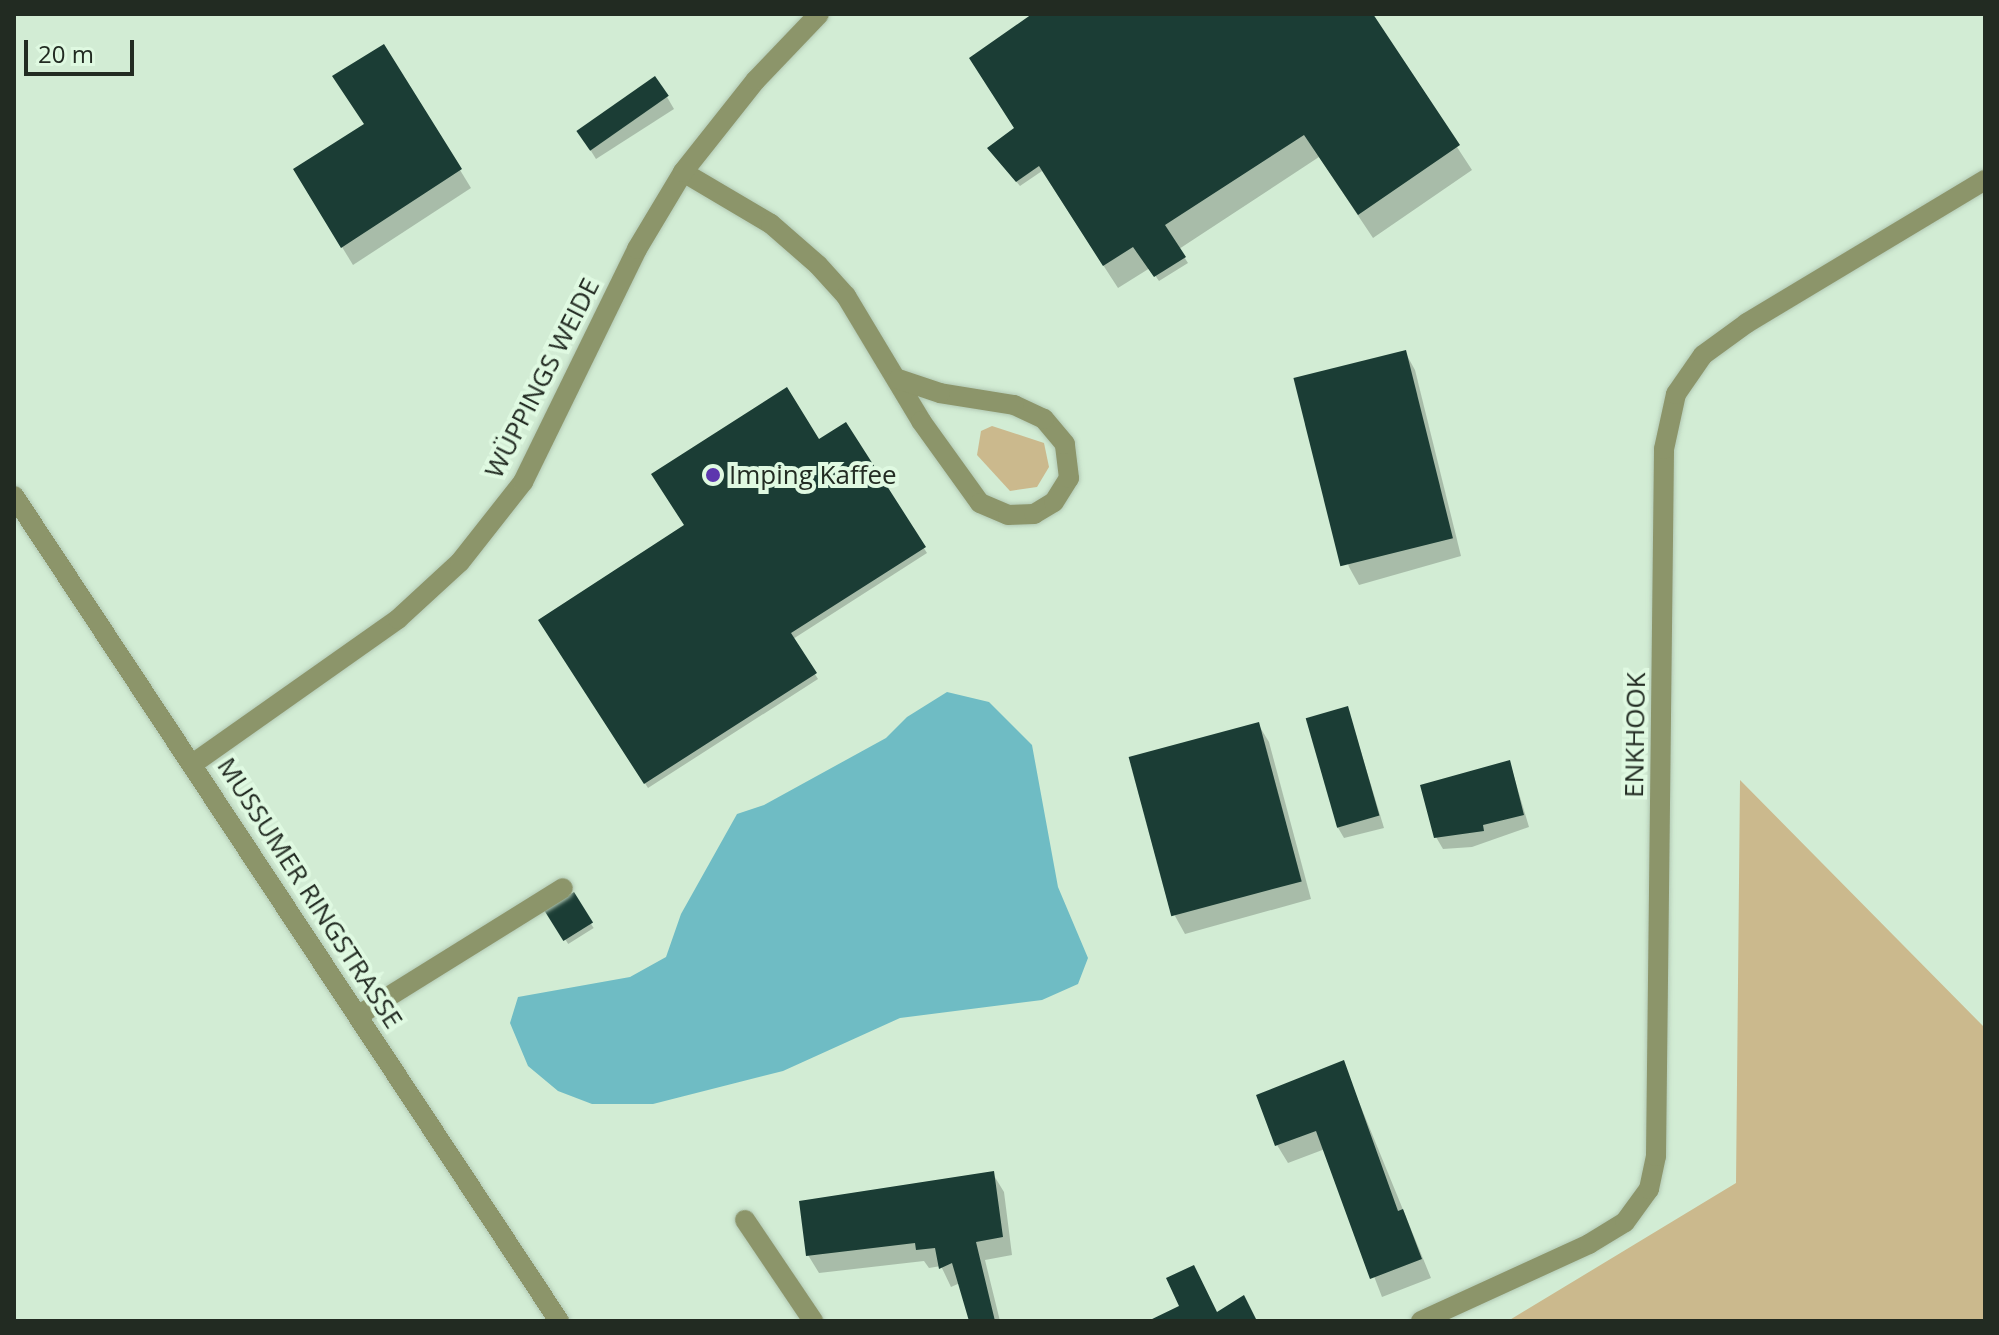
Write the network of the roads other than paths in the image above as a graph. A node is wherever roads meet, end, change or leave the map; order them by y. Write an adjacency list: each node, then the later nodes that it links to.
1 (819, 14): 2 (street, WÜPPINGS WEIDE)
2 (683, 172): 4 (street); 6 (street, WÜPPINGS WEIDE)
3 (1985, 180): 12 (street, ENKHOOK)
4 (898, 379): 4 (street)
5 (14, 496): 6 (street, MUSSUMER RINGSTRASSE)
6 (194, 763): 8 (street, MUSSUMER RINGSTRASSE)
7 (563, 888): 8 (street)
8 (359, 1015): 10 (street, MUSSUMER RINGSTRASSE)
9 (745, 1220): 11 (street)
10 (559, 1321)
11 (813, 1321)
12 (1421, 1321)

